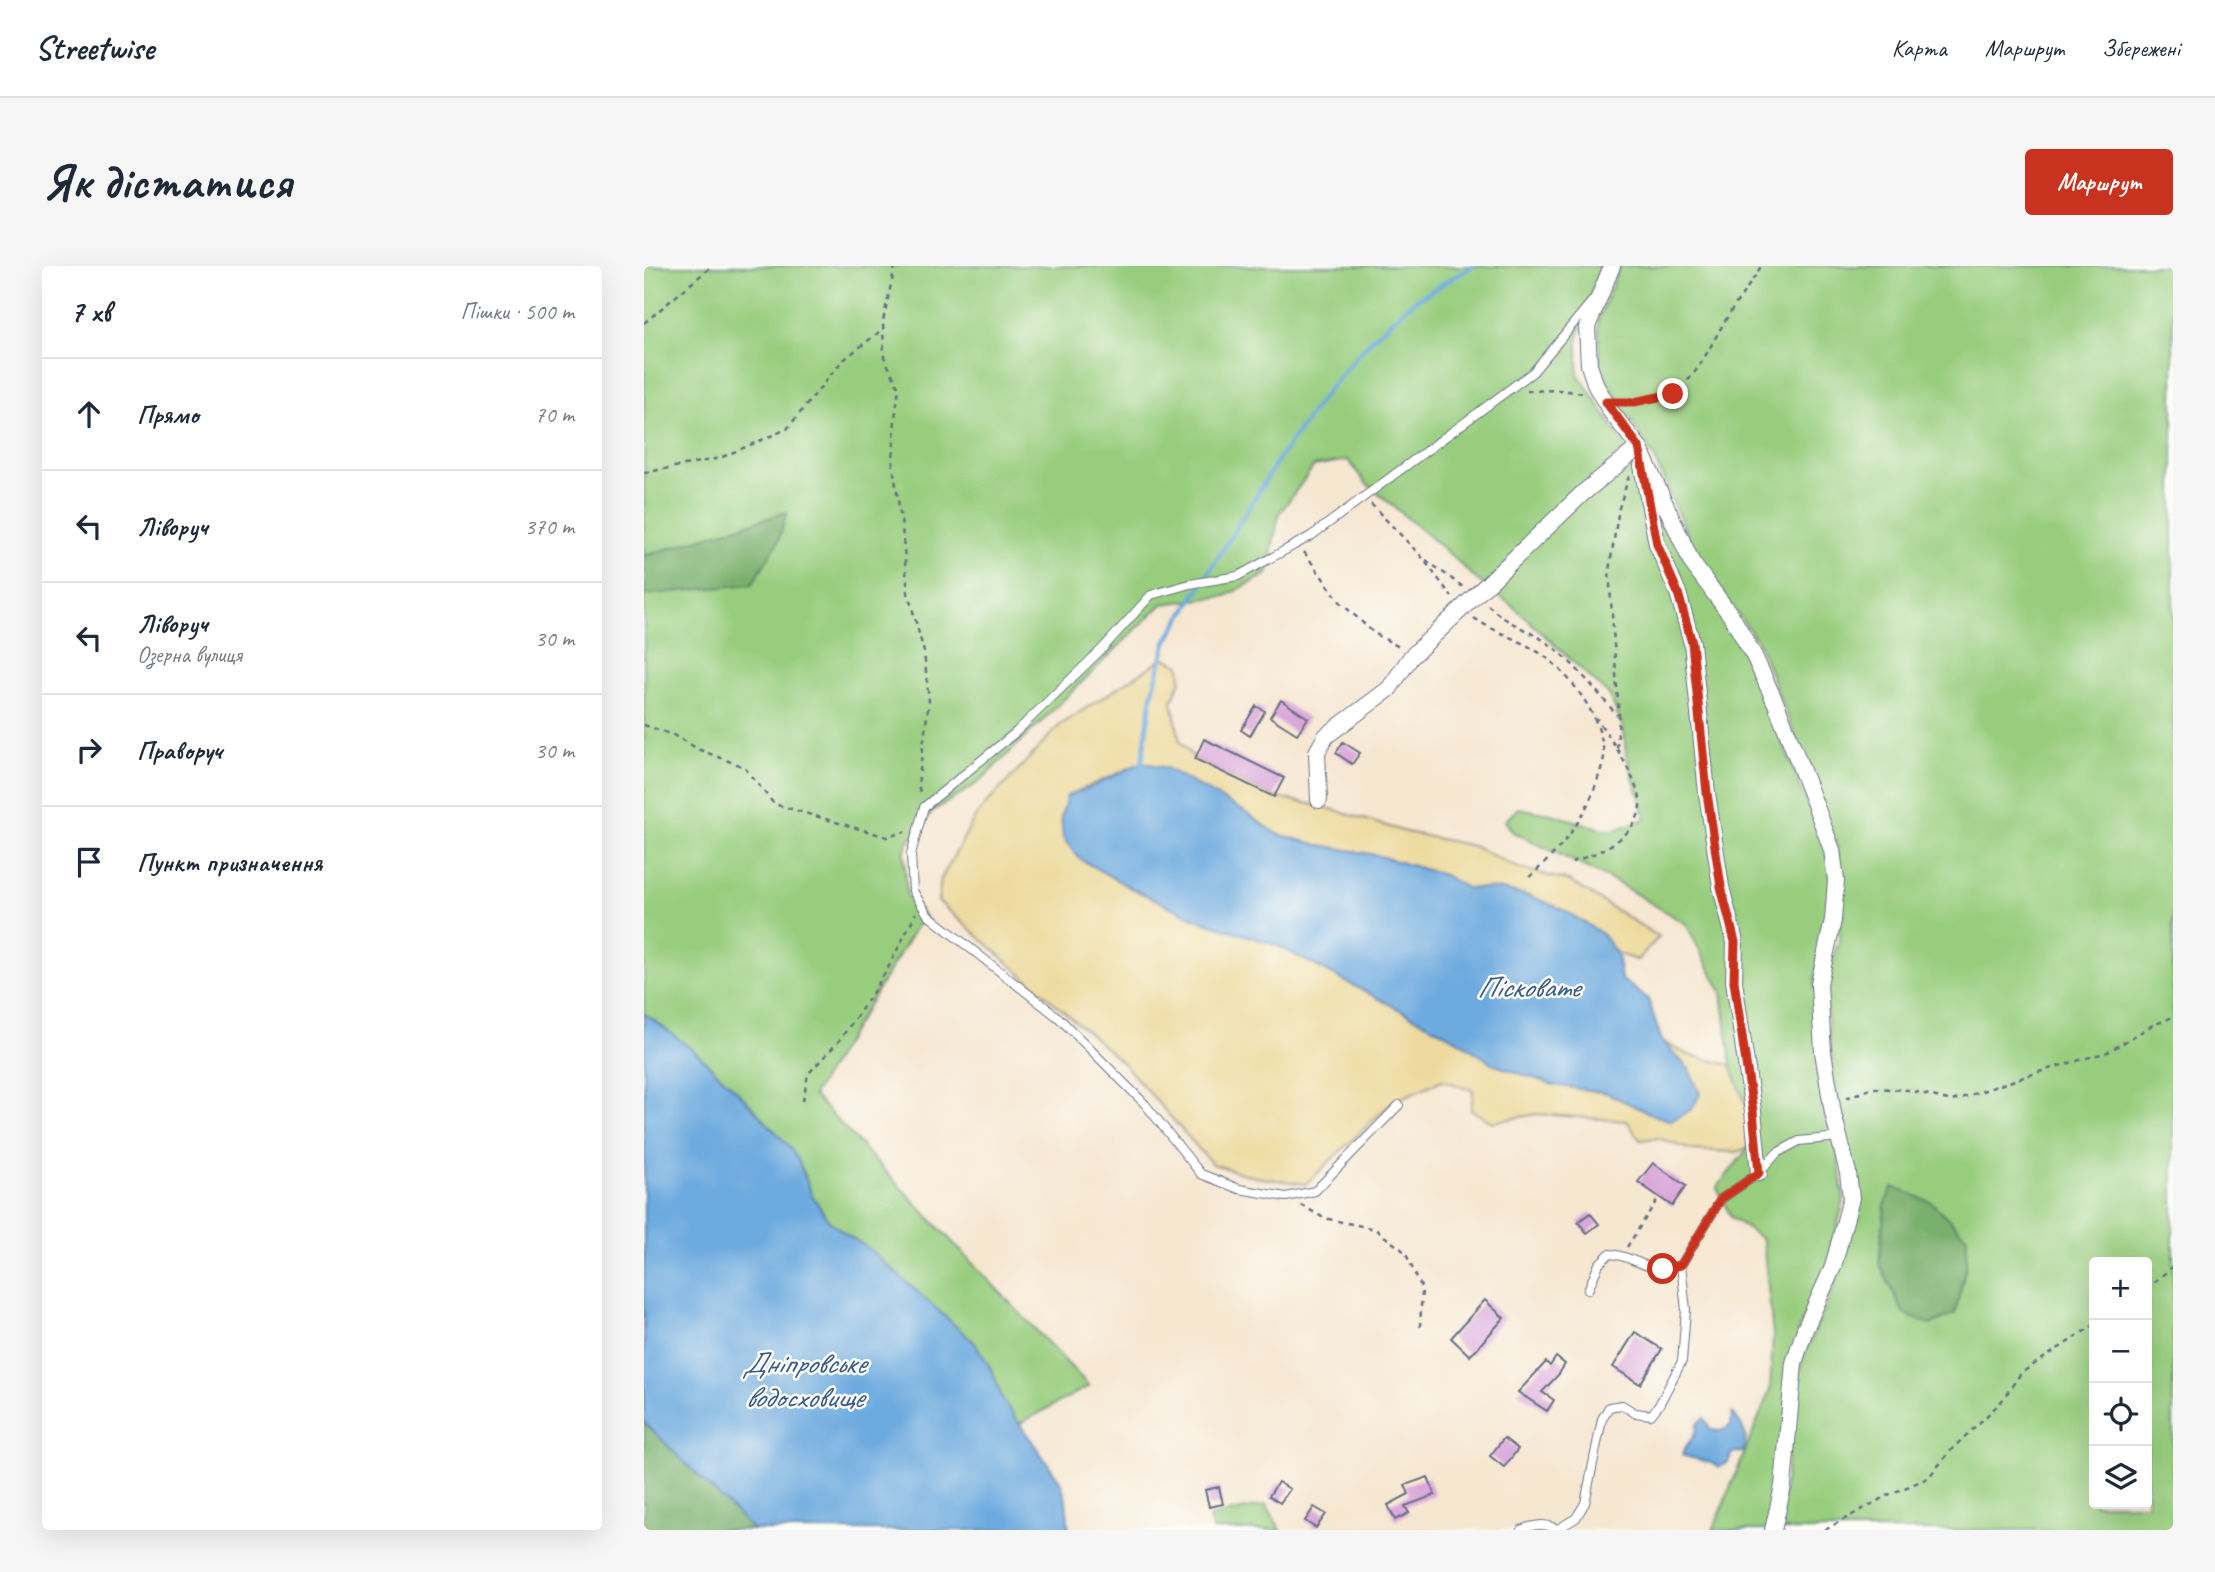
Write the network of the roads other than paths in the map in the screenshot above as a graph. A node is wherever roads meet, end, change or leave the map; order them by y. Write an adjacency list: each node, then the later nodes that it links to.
1 (1612, 266): 2 (street)
2 (1602, 289): 3 (street); 5 (lane)
3 (1639, 447): 4 (street); 6 (street); 7 (street)
4 (1319, 800)
5 (1399, 1105)
6 (1839, 1137): 7 (lane); 12 (street)
7 (1759, 1173): 8 (lane)
8 (1681, 1265): 9 (lane); 11 (lane)
9 (1588, 1290)
10 (1521, 1530): 11 (lane)
11 (1558, 1530)
12 (1773, 1530)

